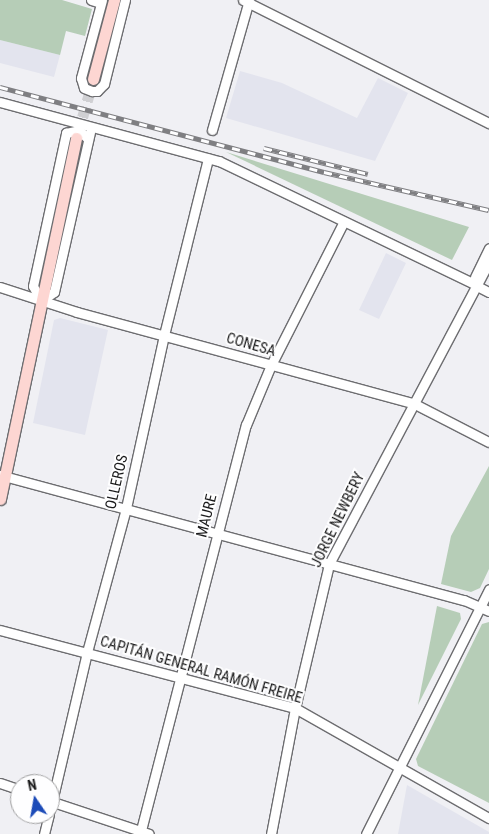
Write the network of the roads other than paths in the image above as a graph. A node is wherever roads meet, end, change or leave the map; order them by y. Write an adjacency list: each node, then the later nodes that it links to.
1 (90, 0): 5 (street)
2 (114, 0): 6 (main road)
3 (125, 0): 5 (street)
4 (247, 1): 8 (street); 10 (street)
5 (101, 2)
6 (93, 79)
7 (0, 102): 9 (street)
8 (489, 123)
9 (94, 128): 11 (street); 12 (street)
10 (212, 130)
11 (82, 138): 19 (main road)
12 (208, 158): 13 (street); 20 (street, OLLEROS)
13 (344, 221): 16 (street); 21 (street, MAURE)
14 (488, 250): 16 (street)
15 (489, 262): 16 (street)
16 (474, 284): 18 (street); 22 (street, JORGE NEWBERY)
17 (0, 287): 19 (street, CONESA)
18 (489, 292)
19 (41, 301): 20 (street, CONESA); 24 (main road)
20 (164, 335): 21 (street, CONESA); 26 (street, OLLEROS)
21 (271, 365): 22 (street, CONESA); 27 (street, MAURE)
22 (412, 403): 23 (street, CONESA); 28 (street, JORGE NEWBERY)
23 (489, 442)
24 (3, 476): 25 (main road); 26 (street)
25 (0, 499)
26 (126, 508): 27 (street); 33 (street, OLLEROS)
27 (217, 533): 28 (street); 34 (street, MAURE)
28 (329, 564): 30 (street); 35 (street, JORGE NEWBERY)
29 (489, 589): 30 (street)
30 (480, 606): 31 (street); 36 (street)
31 (489, 611)
32 (0, 630): 33 (street, CAPITÁN GENERAL RAMÓN FREIRE)
33 (87, 652): 34 (street, CAPITÁN GENERAL RAMÓN FREIRE); 37 (street, OLLEROS)
34 (182, 676): 35 (street, CAPITÁN GENERAL RAMÓN FREIRE); 40 (street, MAURE)
35 (295, 708): 36 (street, CAPITÁN GENERAL RAMÓN FREIRE); 41 (street, JORGE NEWBERY)
36 (402, 768): 39 (street, CAPITÁN GENERAL RAMÓN FREIRE); 42 (street)
37 (58, 774)
38 (60, 810): 40 (street)
39 (489, 818)
40 (144, 833)
41 (270, 834)
42 (366, 834)

